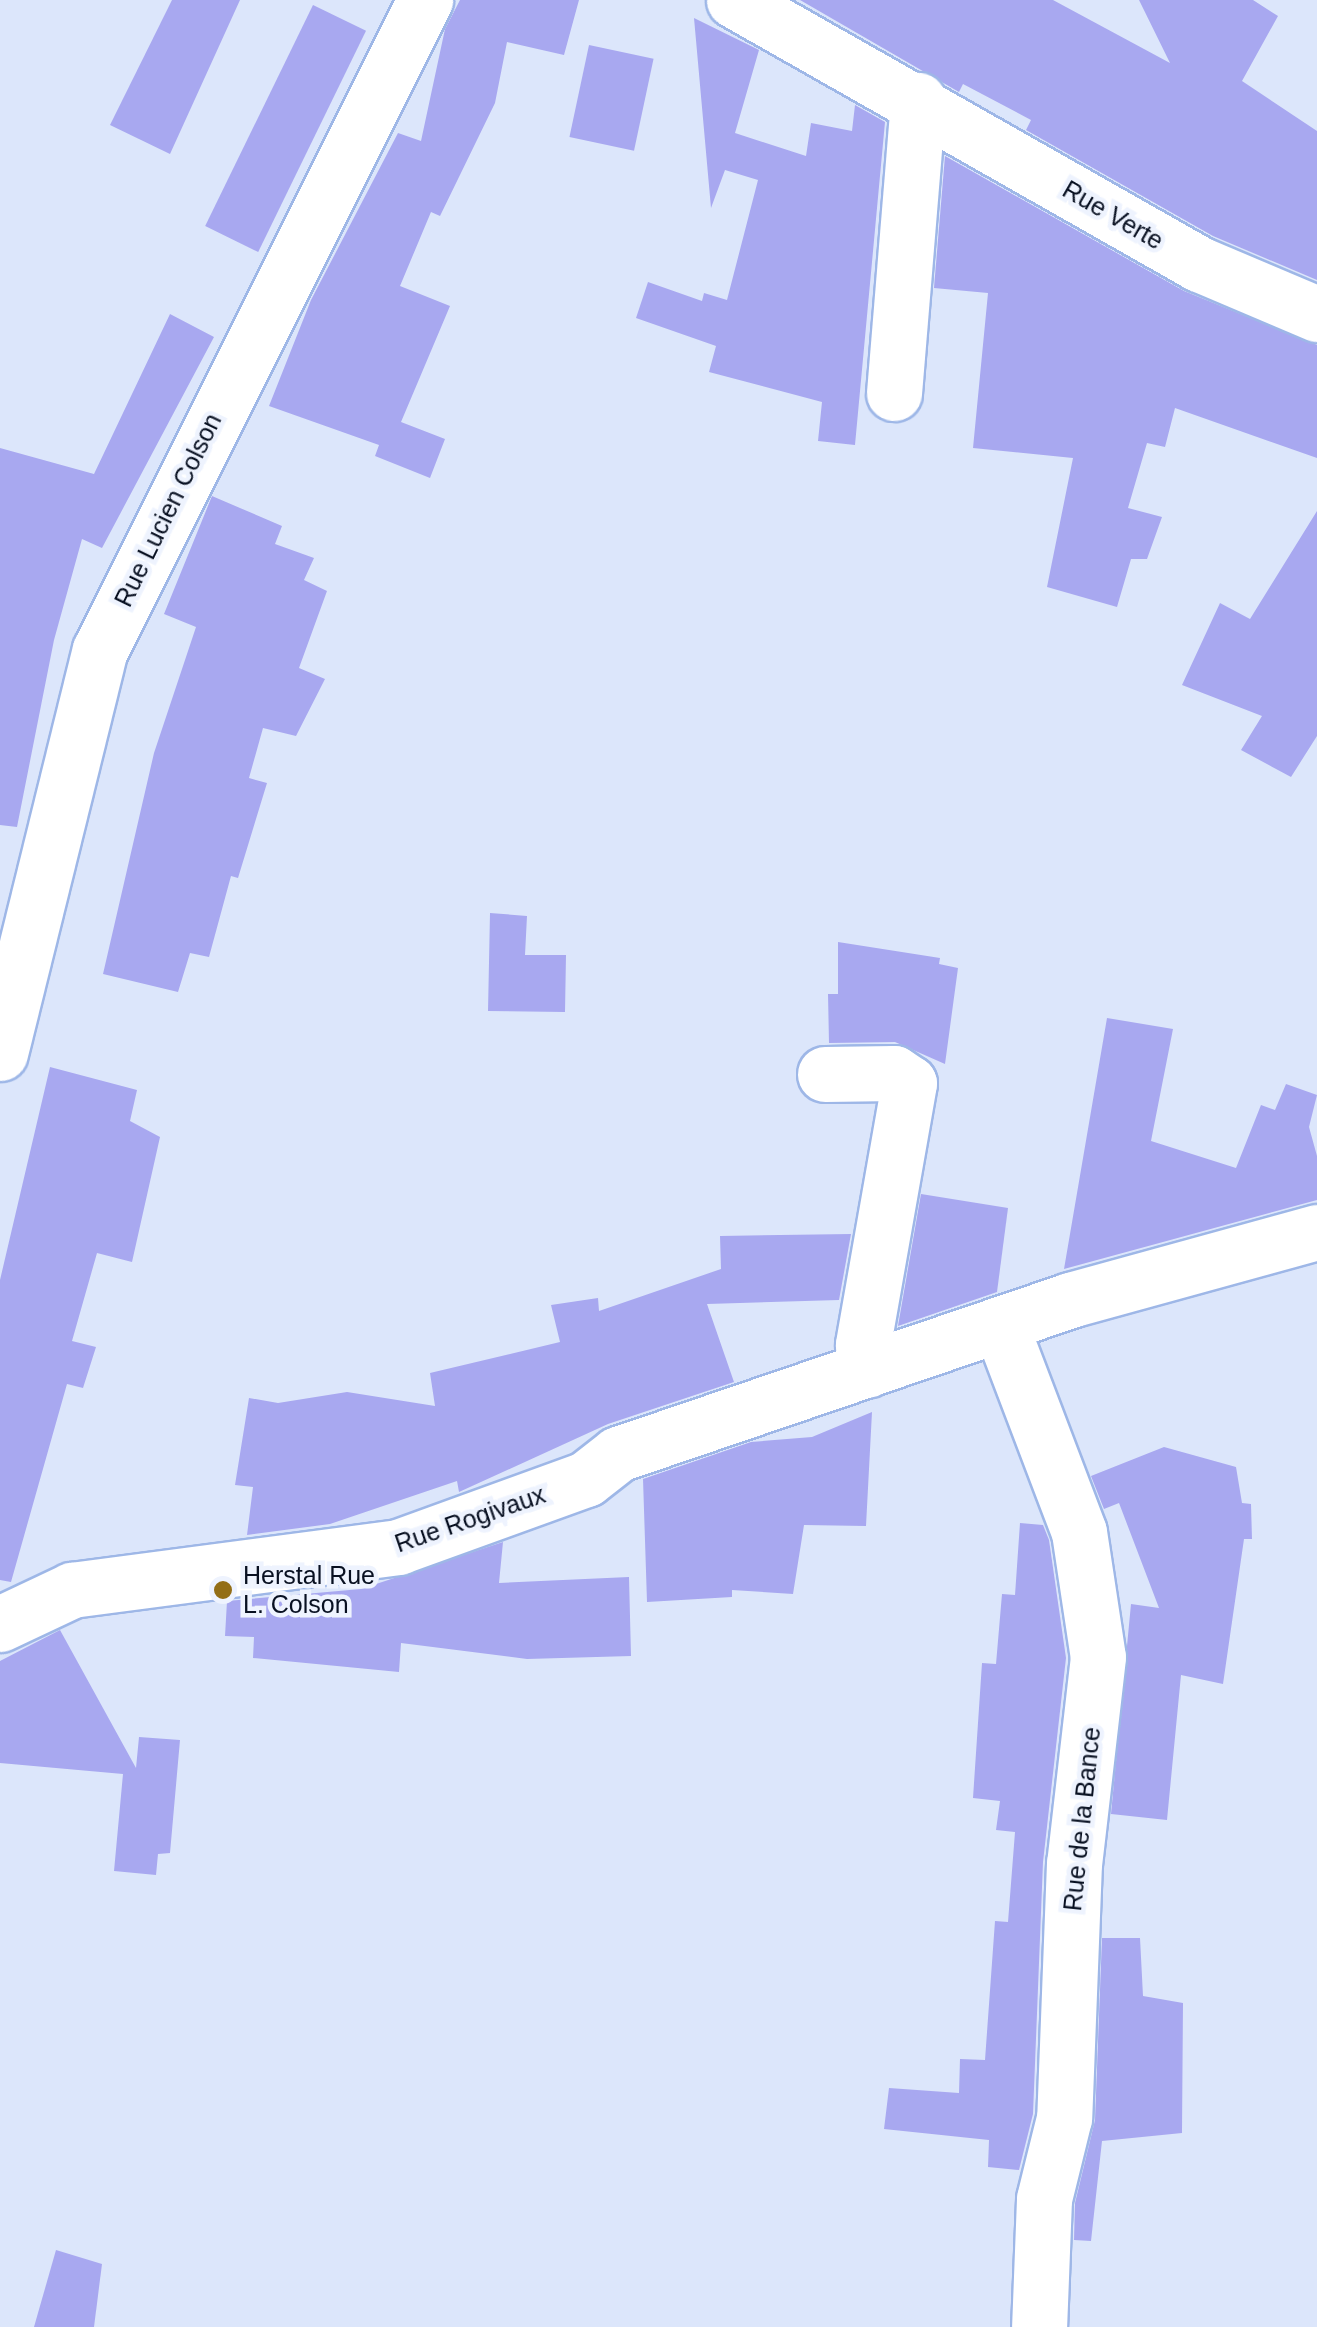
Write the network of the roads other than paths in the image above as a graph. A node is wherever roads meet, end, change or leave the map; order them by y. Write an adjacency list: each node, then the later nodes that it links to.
1 (425, 0): 6 (street, Rue Lucien Colson)
2 (734, 0): 3 (street, Rue Verte)
3 (918, 100): 4 (street, Rue Verte); 5 (street)
4 (1317, 314)
5 (894, 393)
6 (0, 1053)
7 (825, 1074): 10 (street)
8 (1317, 1232): 9 (street, Rue Rogivaux)
9 (1000, 1324): 10 (street, Rue Rogivaux); 12 (street, Rue de la Bance)
10 (868, 1370): 11 (street, Rue Rogivaux)
11 (0, 1624)
12 (1039, 2327)

